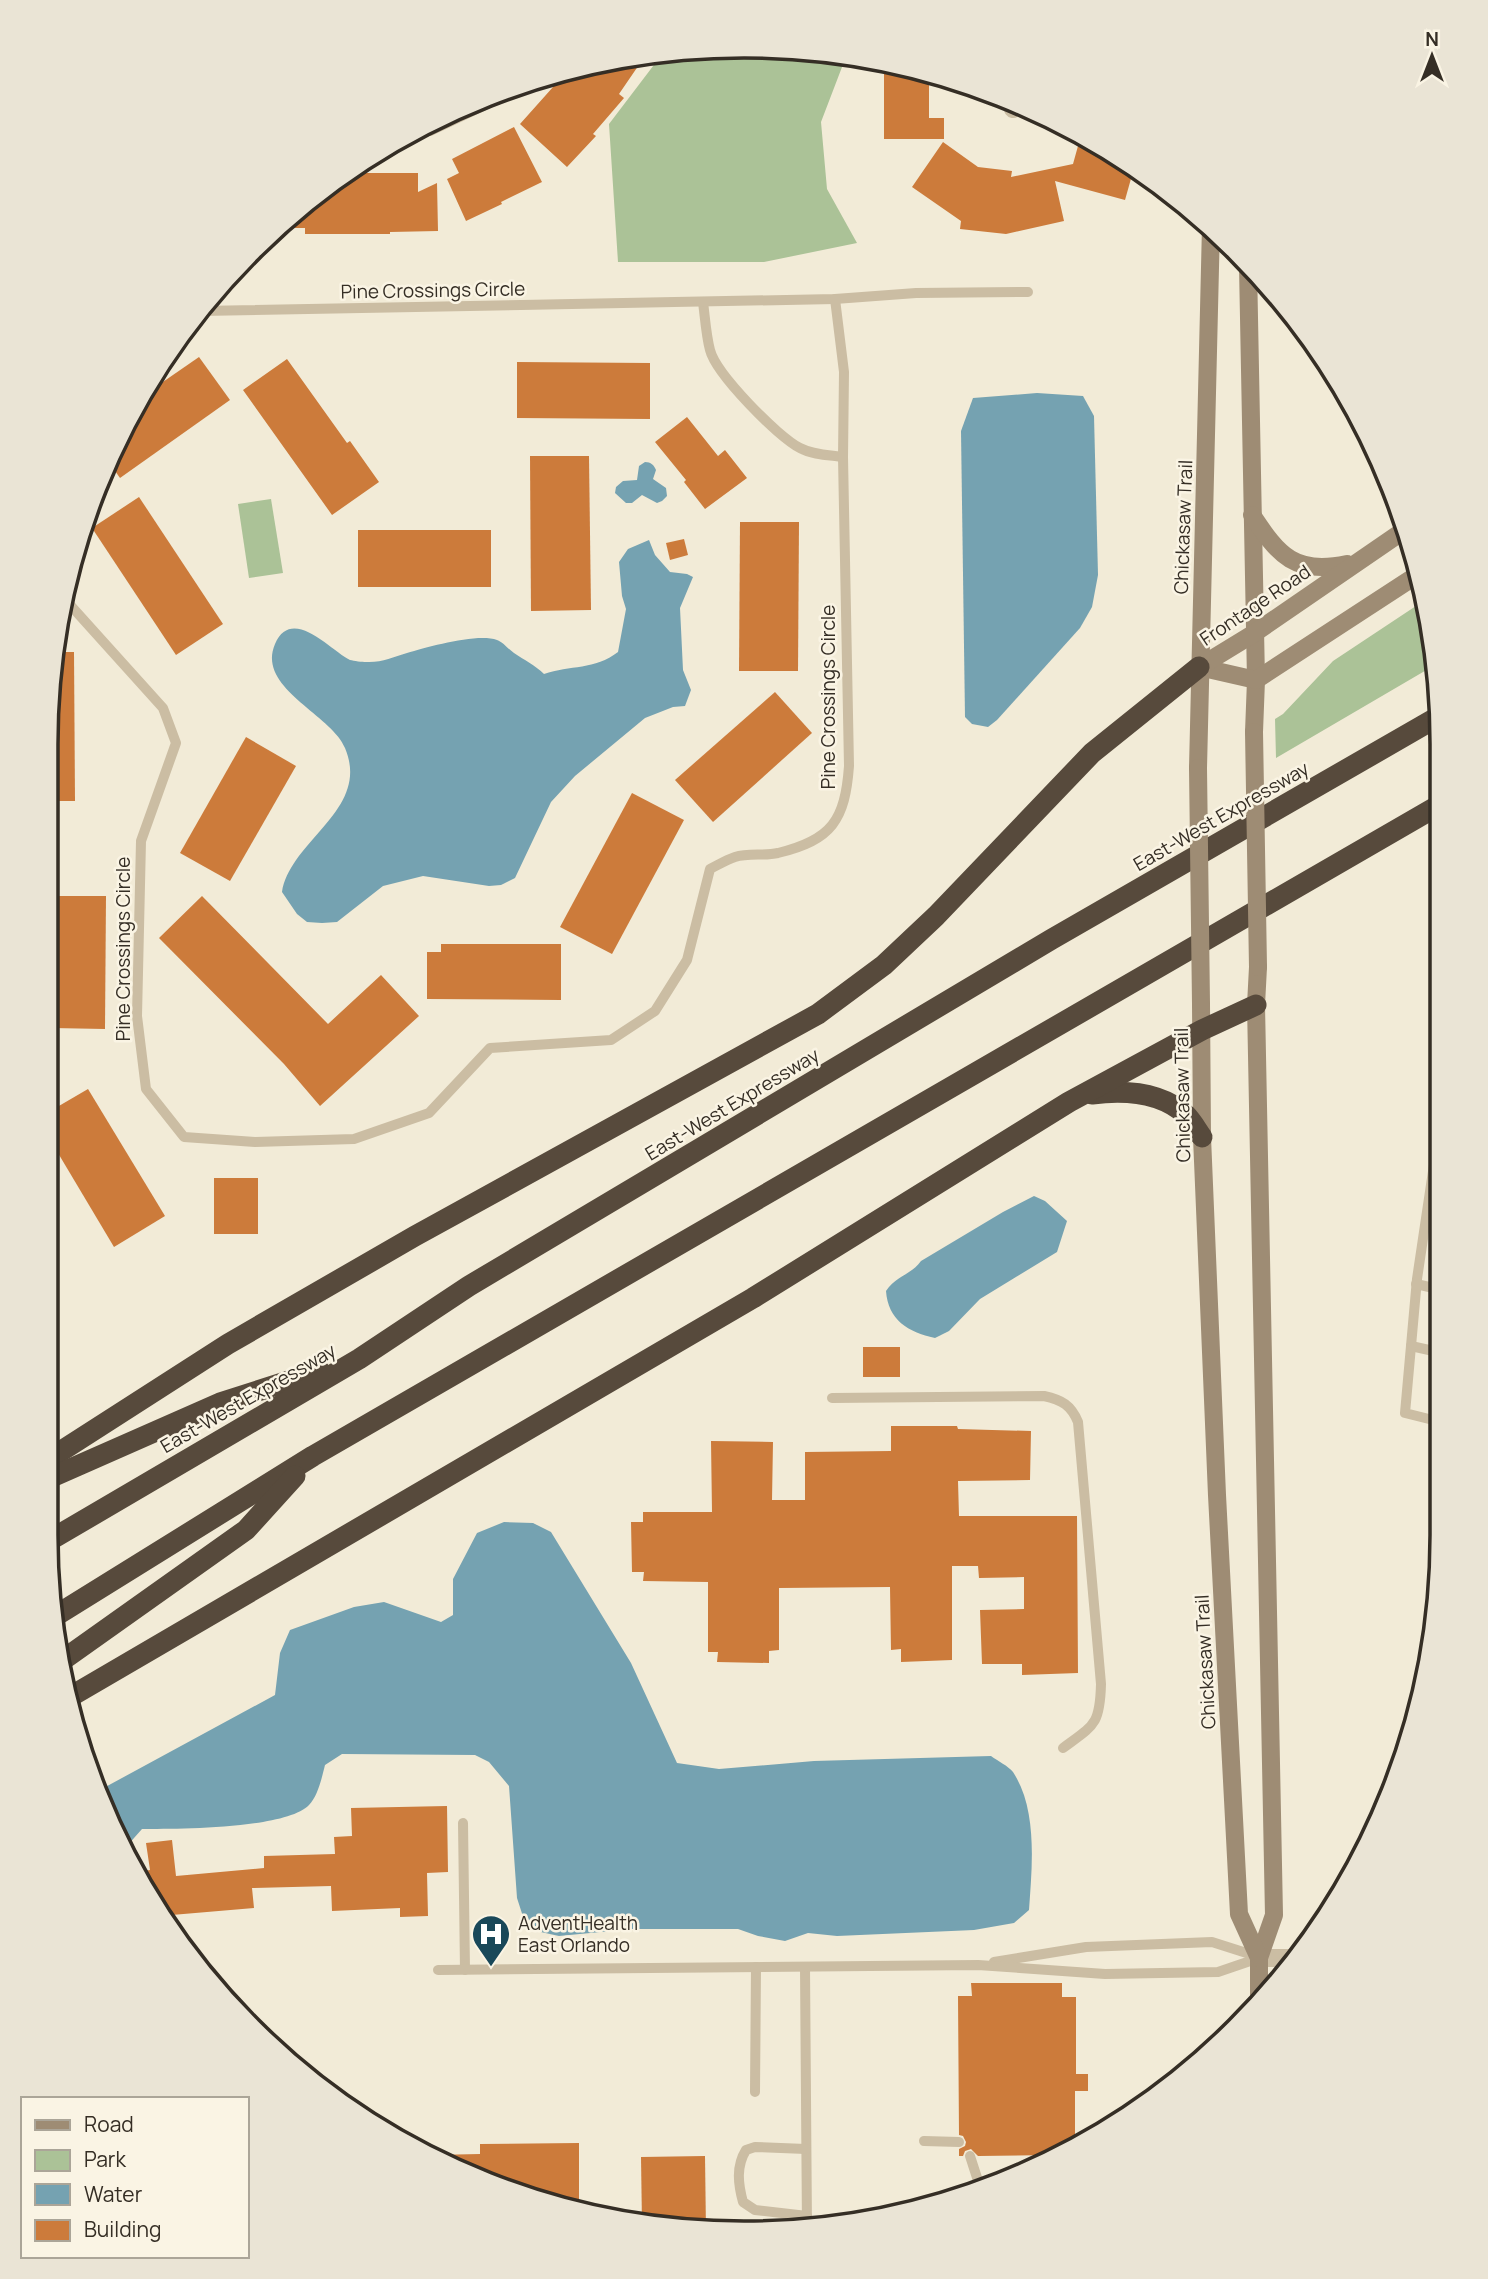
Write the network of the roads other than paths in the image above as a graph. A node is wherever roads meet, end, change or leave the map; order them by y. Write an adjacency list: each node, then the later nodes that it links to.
1 (1211, 242): 14 (street, Chickasaw Trail)
2 (1248, 279): 8 (street, Chickasaw Trail)
3 (1028, 292): 4 (lane, Pine Crossings Circle)
4 (835, 299): 5 (lane, Pine Crossings Circle); 7 (lane, Pine Crossings Circle)
5 (703, 302): 6 (lane, Pine Crossings Circle); 7 (lane)
6 (213, 311)
7 (843, 457): 12 (lane, Pine Crossings Circle)
8 (1252, 516): 10 (street); 13 (street, Chickasaw Trail)
9 (1397, 535): 10 (street, Frontage Road)
10 (1357, 561): 13 (street, Frontage Road)
11 (1410, 579): 15 (street)
12 (72, 607)
13 (1253, 634): 14 (street, Frontage Road); 15 (street, Chickasaw Trail)
14 (1199, 667): 15 (street, Frontage Road); 19 (street, Chickasaw Trail, bridge); 30 (highway)
15 (1256, 680): 18 (street, Chickasaw Trail, bridge)
16 (1430, 722): 27 (highway, East-West Expressway)
17 (1430, 810): 31 (highway)
18 (1256, 1005): 19 (highway); 39 (street, Chickasaw Trail)
19 (1202, 1030): 20 (highway); 21 (street, Chickasaw Trail)
20 (1080, 1096): 21 (highway); 36 (highway)
21 (1202, 1137): 39 (street, Chickasaw Trail)
22 (1430, 1191): 23 (lane)
23 (1416, 1284): 24 (lane); 25 (lane)
24 (1430, 1287)
25 (1410, 1346): 26 (lane); 29 (lane)
26 (1430, 1350)
27 (359, 1359): 32 (highway); 33 (highway, East-West Expressway)
28 (832, 1398): 37 (lane)
29 (1430, 1419)
30 (58, 1453)
31 (313, 1456): 34 (highway); 35 (highway)
32 (58, 1474)
33 (58, 1535)
34 (62, 1611)
35 (69, 1656)
36 (76, 1693)
37 (1063, 1748)
38 (463, 1823): 45 (lane)
39 (1259, 1958): 40 (street); 41 (lane); 41 (lane); 46 (street, Chickasaw Trail)
40 (1284, 1958)
41 (978, 1965): 43 (lane)
42 (756, 1967): 43 (lane); 45 (lane); 47 (lane)
43 (805, 1967): 50 (lane)
44 (438, 1970): 45 (lane)
45 (465, 1970)
46 (1259, 1988)
47 (755, 2092)
48 (924, 2141): 49 (lane)
49 (959, 2142)
50 (806, 2149): 53 (lane); 53 (lane)
51 (970, 2156): 52 (lane)
52 (978, 2180)
53 (807, 2216)

